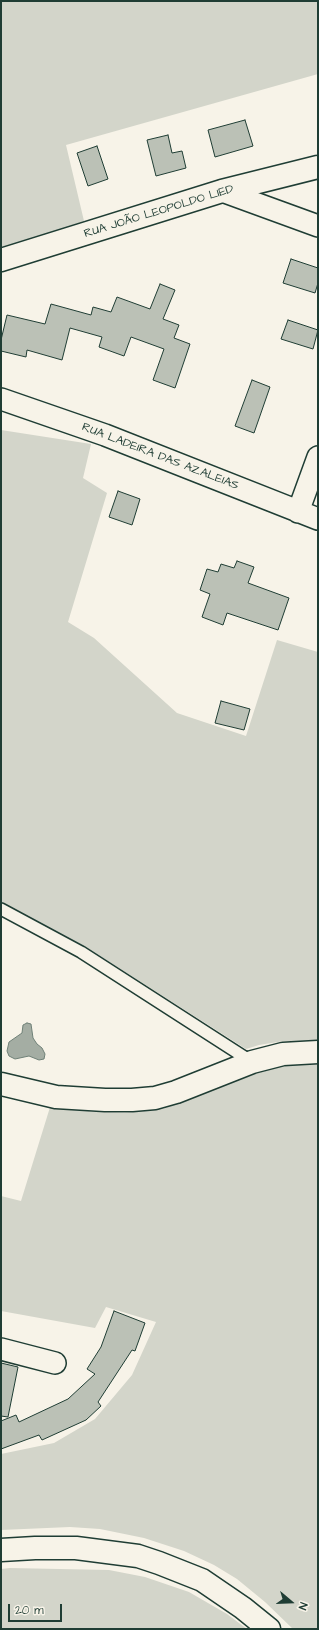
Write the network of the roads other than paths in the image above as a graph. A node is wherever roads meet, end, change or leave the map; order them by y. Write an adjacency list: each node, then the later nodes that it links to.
1 (318, 167): 2 (street, RUA JOÃO LEOPOLDO LIED)
2 (222, 191): 3 (street); 4 (street, RUA JOÃO LEOPOLDO LIED)
3 (318, 226)
4 (1, 260)
5 (1, 399): 7 (street, RUA LADEIRA DAS AZALEIAS)
6 (318, 456): 7 (street)
7 (298, 512): 8 (street, RUA LADEIRA DAS AZALEIAS)
8 (318, 519)
9 (1, 908): 11 (lane)
10 (318, 1052): 11 (street)
11 (252, 1062): 12 (street)
12 (1, 1084)
13 (1, 1349): 14 (street)
14 (55, 1363)
15 (1, 1550): 16 (street)
16 (269, 1629)

